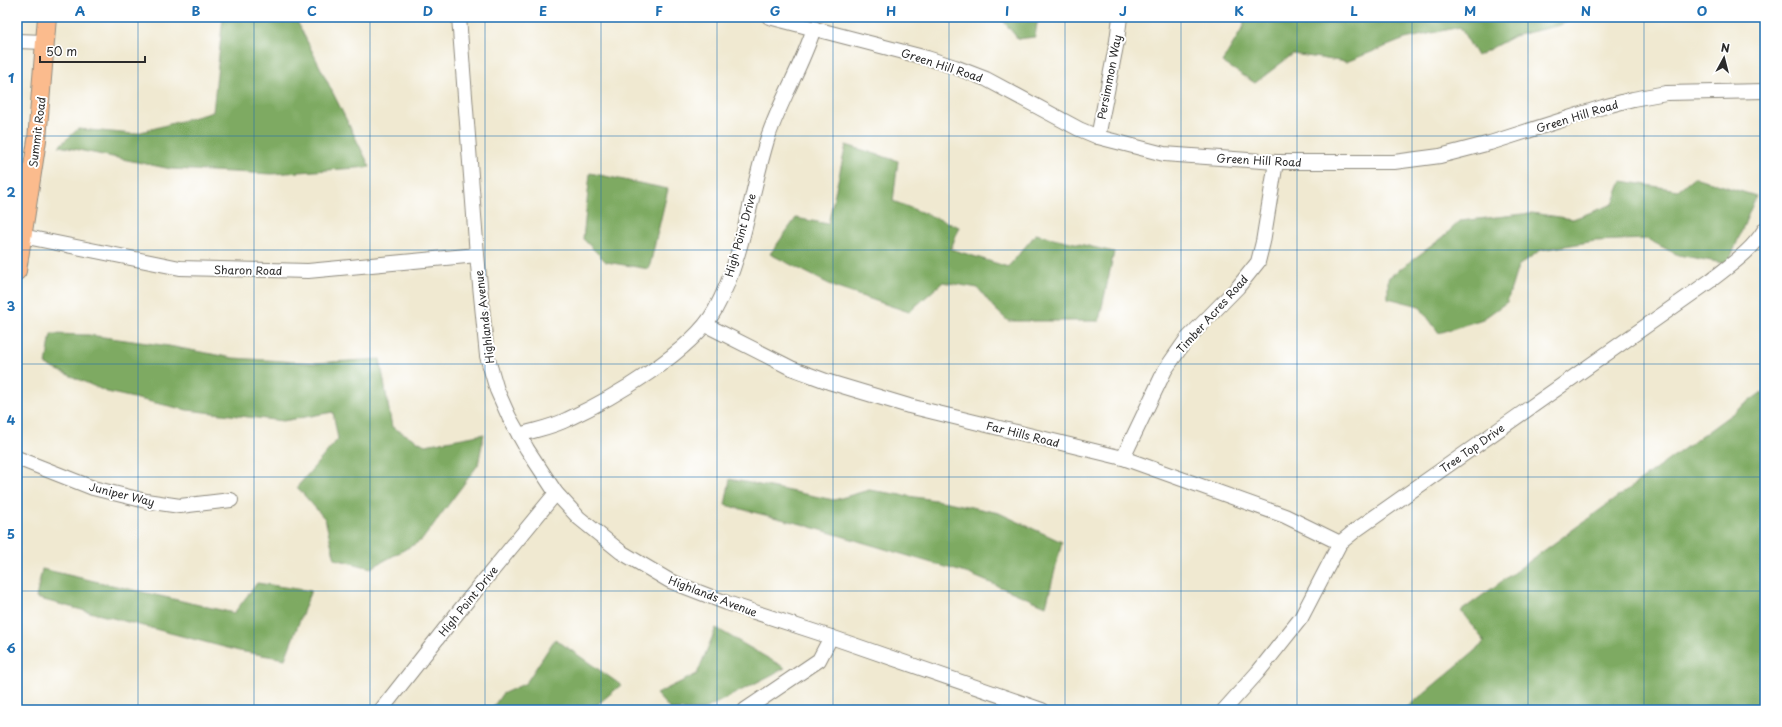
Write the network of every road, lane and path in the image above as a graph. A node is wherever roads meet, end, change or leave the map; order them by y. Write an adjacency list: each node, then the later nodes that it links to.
1 (47, 17): 7 (main road, Summit Road)
2 (458, 17): 13 (street, Highlands Avenue)
3 (769, 17): 5 (street, Green Hill Road)
4 (1120, 17): 9 (street, Persimmon Way)
5 (814, 28): 9 (street, Green Hill Road); 15 (street, High Point Drive)
6 (17, 41): 7 (street)
7 (45, 42): 11 (main road, Summit Road)
8 (1765, 90): 10 (street, Green Hill Road)
9 (1098, 137): 10 (street, Green Hill Road)
10 (1276, 162): 18 (street, Timber Acres Road)
11 (20, 236): 13 (street, Sharon Road); 14 (main road, Summit Road)
12 (1763, 237): 21 (street, Tree Top Drive)
13 (477, 255): 16 (street, Highlands Avenue)
14 (17, 271)
15 (706, 325): 16 (street, High Point Drive); 18 (street, Far Hills Road)
16 (519, 435): 19 (street, Highlands Avenue)
17 (17, 458): 20 (street, Juniper Way)
18 (1123, 458): 21 (street, Far Hills Road)
19 (556, 493): 22 (street, Highlands Avenue); 23 (street, High Point Drive)
20 (232, 500)
21 (1340, 543): 26 (street, Tree Top Drive)
22 (831, 637): 24 (street); 25 (street, Highlands Avenue)
23 (381, 710)
24 (745, 710)
25 (1042, 710)
26 (1224, 710)

